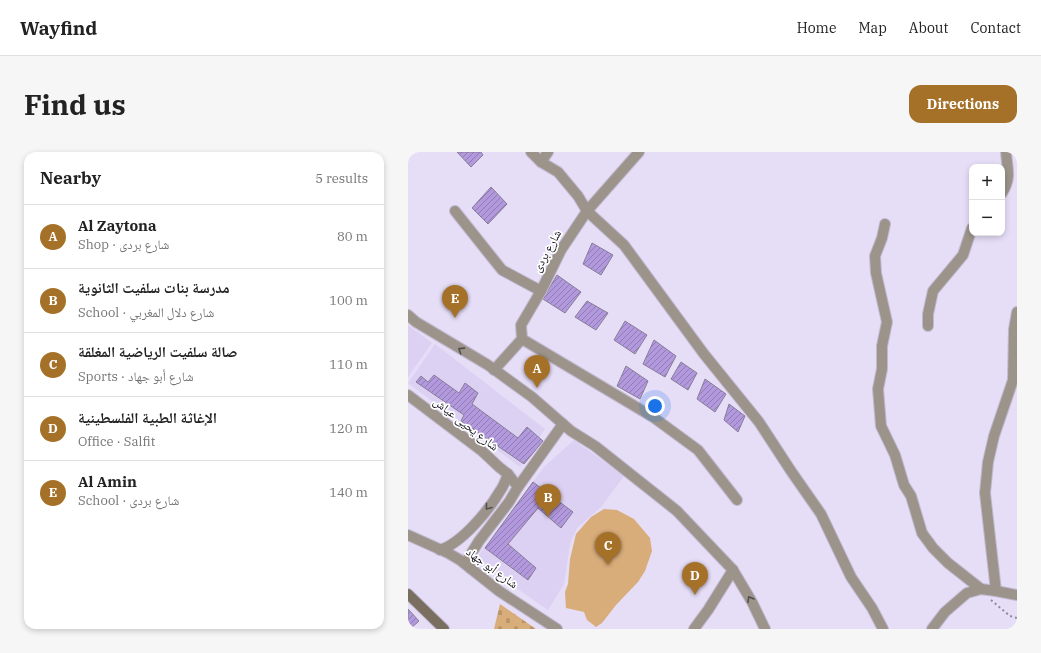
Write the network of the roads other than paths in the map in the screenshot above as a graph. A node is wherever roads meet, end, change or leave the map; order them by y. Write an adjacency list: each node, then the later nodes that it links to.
1 (530, 152): 5 (street)
2 (548, 152): 5 (street)
3 (639, 152): 8 (street, شارع بردى)
4 (1006, 152): 6 (street)
5 (542, 162): 8 (street)
6 (1005, 186)
7 (455, 211): 11 (street)
8 (587, 211): 11 (street, شارع بردى); 35 (street)
9 (885, 224): 27 (street)
10 (969, 236): 14 (street)
11 (541, 291): 15 (street, شارع بردى)
12 (1017, 312): 28 (street)
13 (408, 315): 16 (street, one-way to 13)
14 (928, 326)
15 (522, 339): 16 (street); 22 (street)
16 (494, 370): 18 (street)
17 (408, 395): 19 (street, شارع يحيى عياش)
18 (563, 424): 20 (street); 26 (street)
19 (508, 474): 20 (street); 21 (street, شارع يحيى عياش); 24 (street, one-way to 24)
20 (525, 477): 21 (street)
21 (518, 488): 25 (street)
22 (737, 500)
23 (408, 535): 24 (street, شارع أبو جهاد)
24 (440, 550): 25 (street, شارع أبو جهاد)
25 (470, 568): 32 (street, شارع أبو جهاد)
26 (733, 570): 33 (street); 34 (street, one-way to 26)
27 (981, 589): 28 (street); 36 (street)
28 (996, 591): 30 (street)
29 (408, 594): 31 (main road)
30 (1017, 595)
31 (444, 629)
32 (557, 629)
33 (694, 629)
34 (765, 629)
35 (884, 629)
36 (932, 629)

